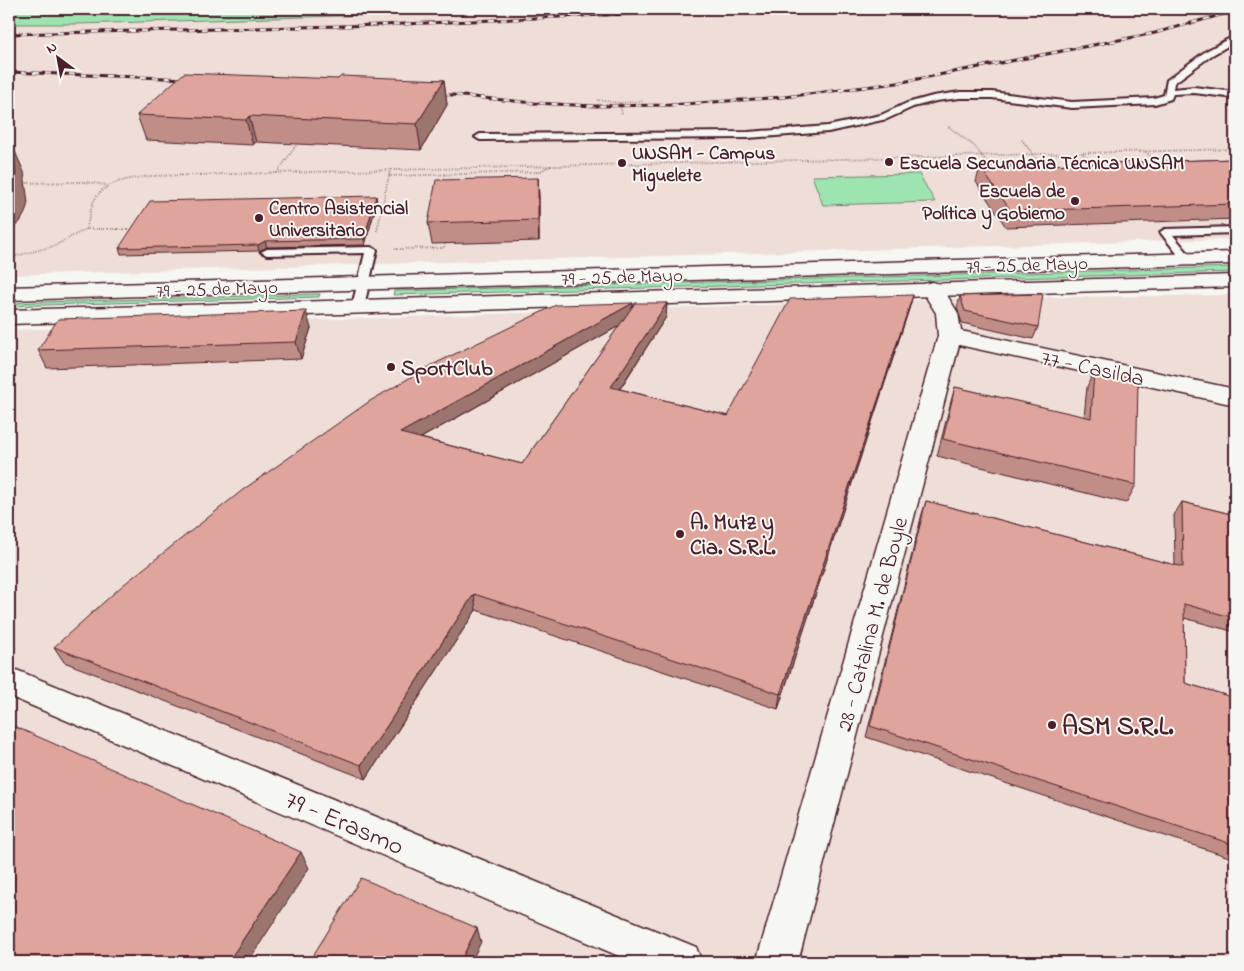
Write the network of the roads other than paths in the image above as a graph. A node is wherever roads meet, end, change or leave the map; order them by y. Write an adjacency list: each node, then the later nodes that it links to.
1 (1235, 39): 2 (lane)
2 (1170, 92): 3 (lane); 4 (lane)
3 (1235, 96)
4 (480, 137)
5 (1235, 230): 8 (lane)
6 (267, 252): 10 (lane)
7 (1235, 258): 8 (main road, 79 - 25 de Mayo)
8 (1187, 259): 10 (main road, 79 - 25 de Mayo)
9 (1235, 281): 11 (main road, 79 - 25 de Mayo)
10 (363, 284): 12 (main road, 79 - 25 de Mayo); 13 (lane)
11 (932, 289): 13 (main road, 79 - 25 de Mayo); 15 (main road, 28 - Catalina M. de Boyle)
12 (9, 294)
13 (358, 306): 14 (main road, 79 - 25 de Mayo)
14 (9, 317)
15 (950, 336): 16 (main road, 77 - Casilda); 19 (main road, 28 - Catalina M. de Boyle)
16 (1235, 397)
17 (9, 681): 18 (main road, 79 - Erasmo)
18 (681, 962)
19 (777, 962)

